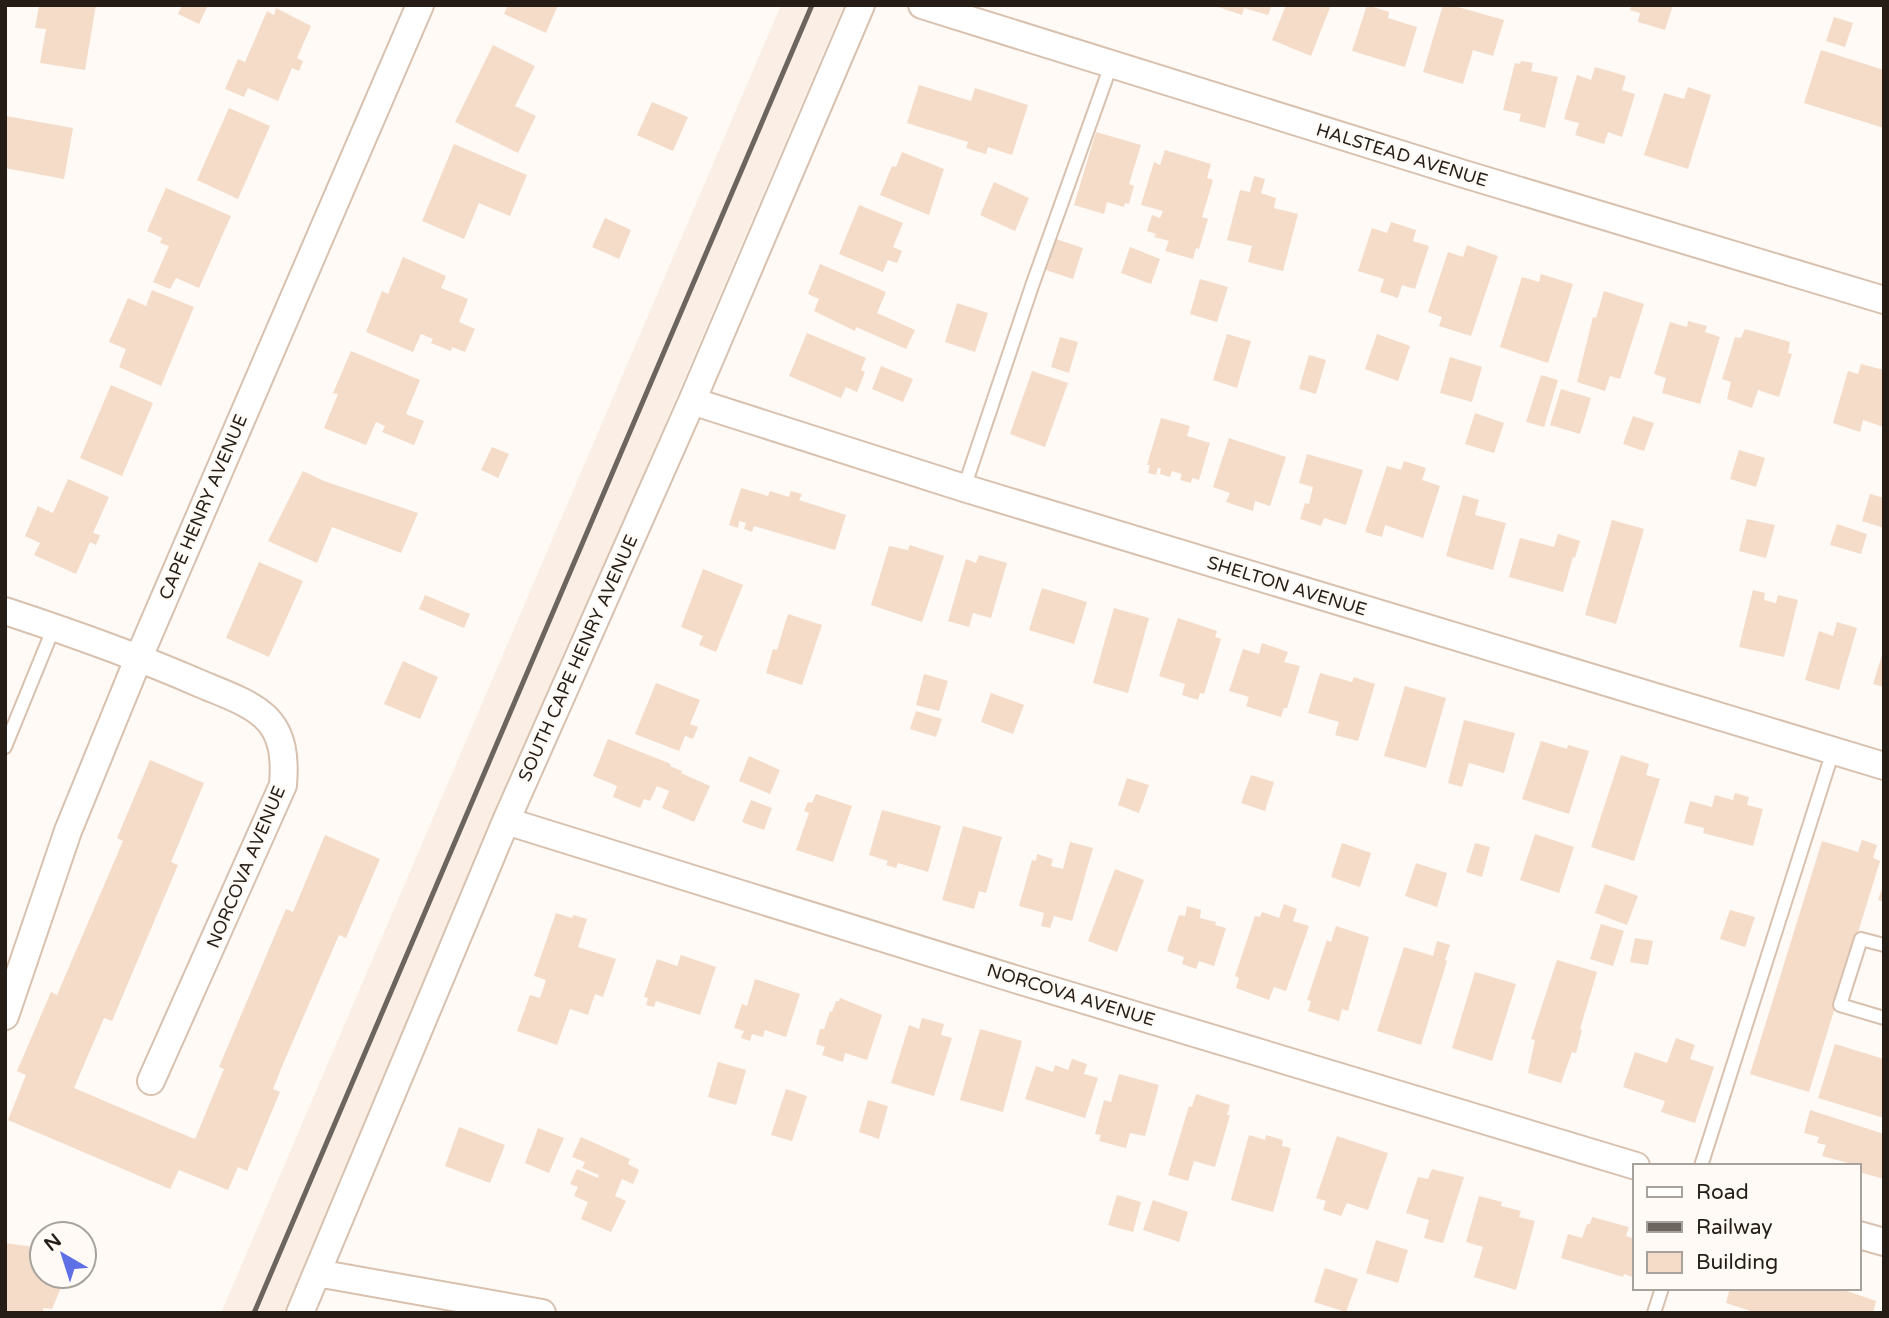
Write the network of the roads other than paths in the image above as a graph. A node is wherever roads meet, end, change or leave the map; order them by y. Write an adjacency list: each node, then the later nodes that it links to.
1 (420, 5): 10 (street, CAPE HENRY AVENUE)
2 (861, 5): 6 (street, SOUTH CAPE HENRY AVENUE)
3 (922, 5): 4 (street, HALSTEAD AVENUE)
4 (1111, 65): 5 (street, HALSTEAD AVENUE); 7 (lane)
5 (1884, 300)
6 (692, 401): 7 (street, SHELTON AVENUE); 14 (street, SOUTH CAPE HENRY AVENUE)
7 (964, 488): 12 (street, SHELTON AVENUE)
8 (5, 611): 9 (street, NORCOVA AVENUE)
9 (54, 627): 10 (street, NORCOVA AVENUE); 11 (lane)
10 (139, 657): 16 (street, CAPE HENRY AVENUE); 18 (street, NORCOVA AVENUE)
11 (5, 747)
12 (1833, 751): 13 (street, SHELTON AVENUE); 19 (lane)
13 (1884, 766)
14 (506, 821): 20 (street, NORCOVA AVENUE); 23 (street, SOUTH CAPE HENRY AVENUE)
15 (1884, 945): 17 (lane)
16 (5, 1016)
17 (1884, 1018)
18 (151, 1081)
19 (1702, 1164)
20 (1633, 1165)
21 (1861, 1236): 22 (street)
22 (1884, 1242)
23 (317, 1273): 25 (street, SOUTH CAPE HENRY AVENUE); 26 (street)
24 (1661, 1290): 27 (lane)
25 (300, 1313)
26 (542, 1313)
27 (1654, 1313)

